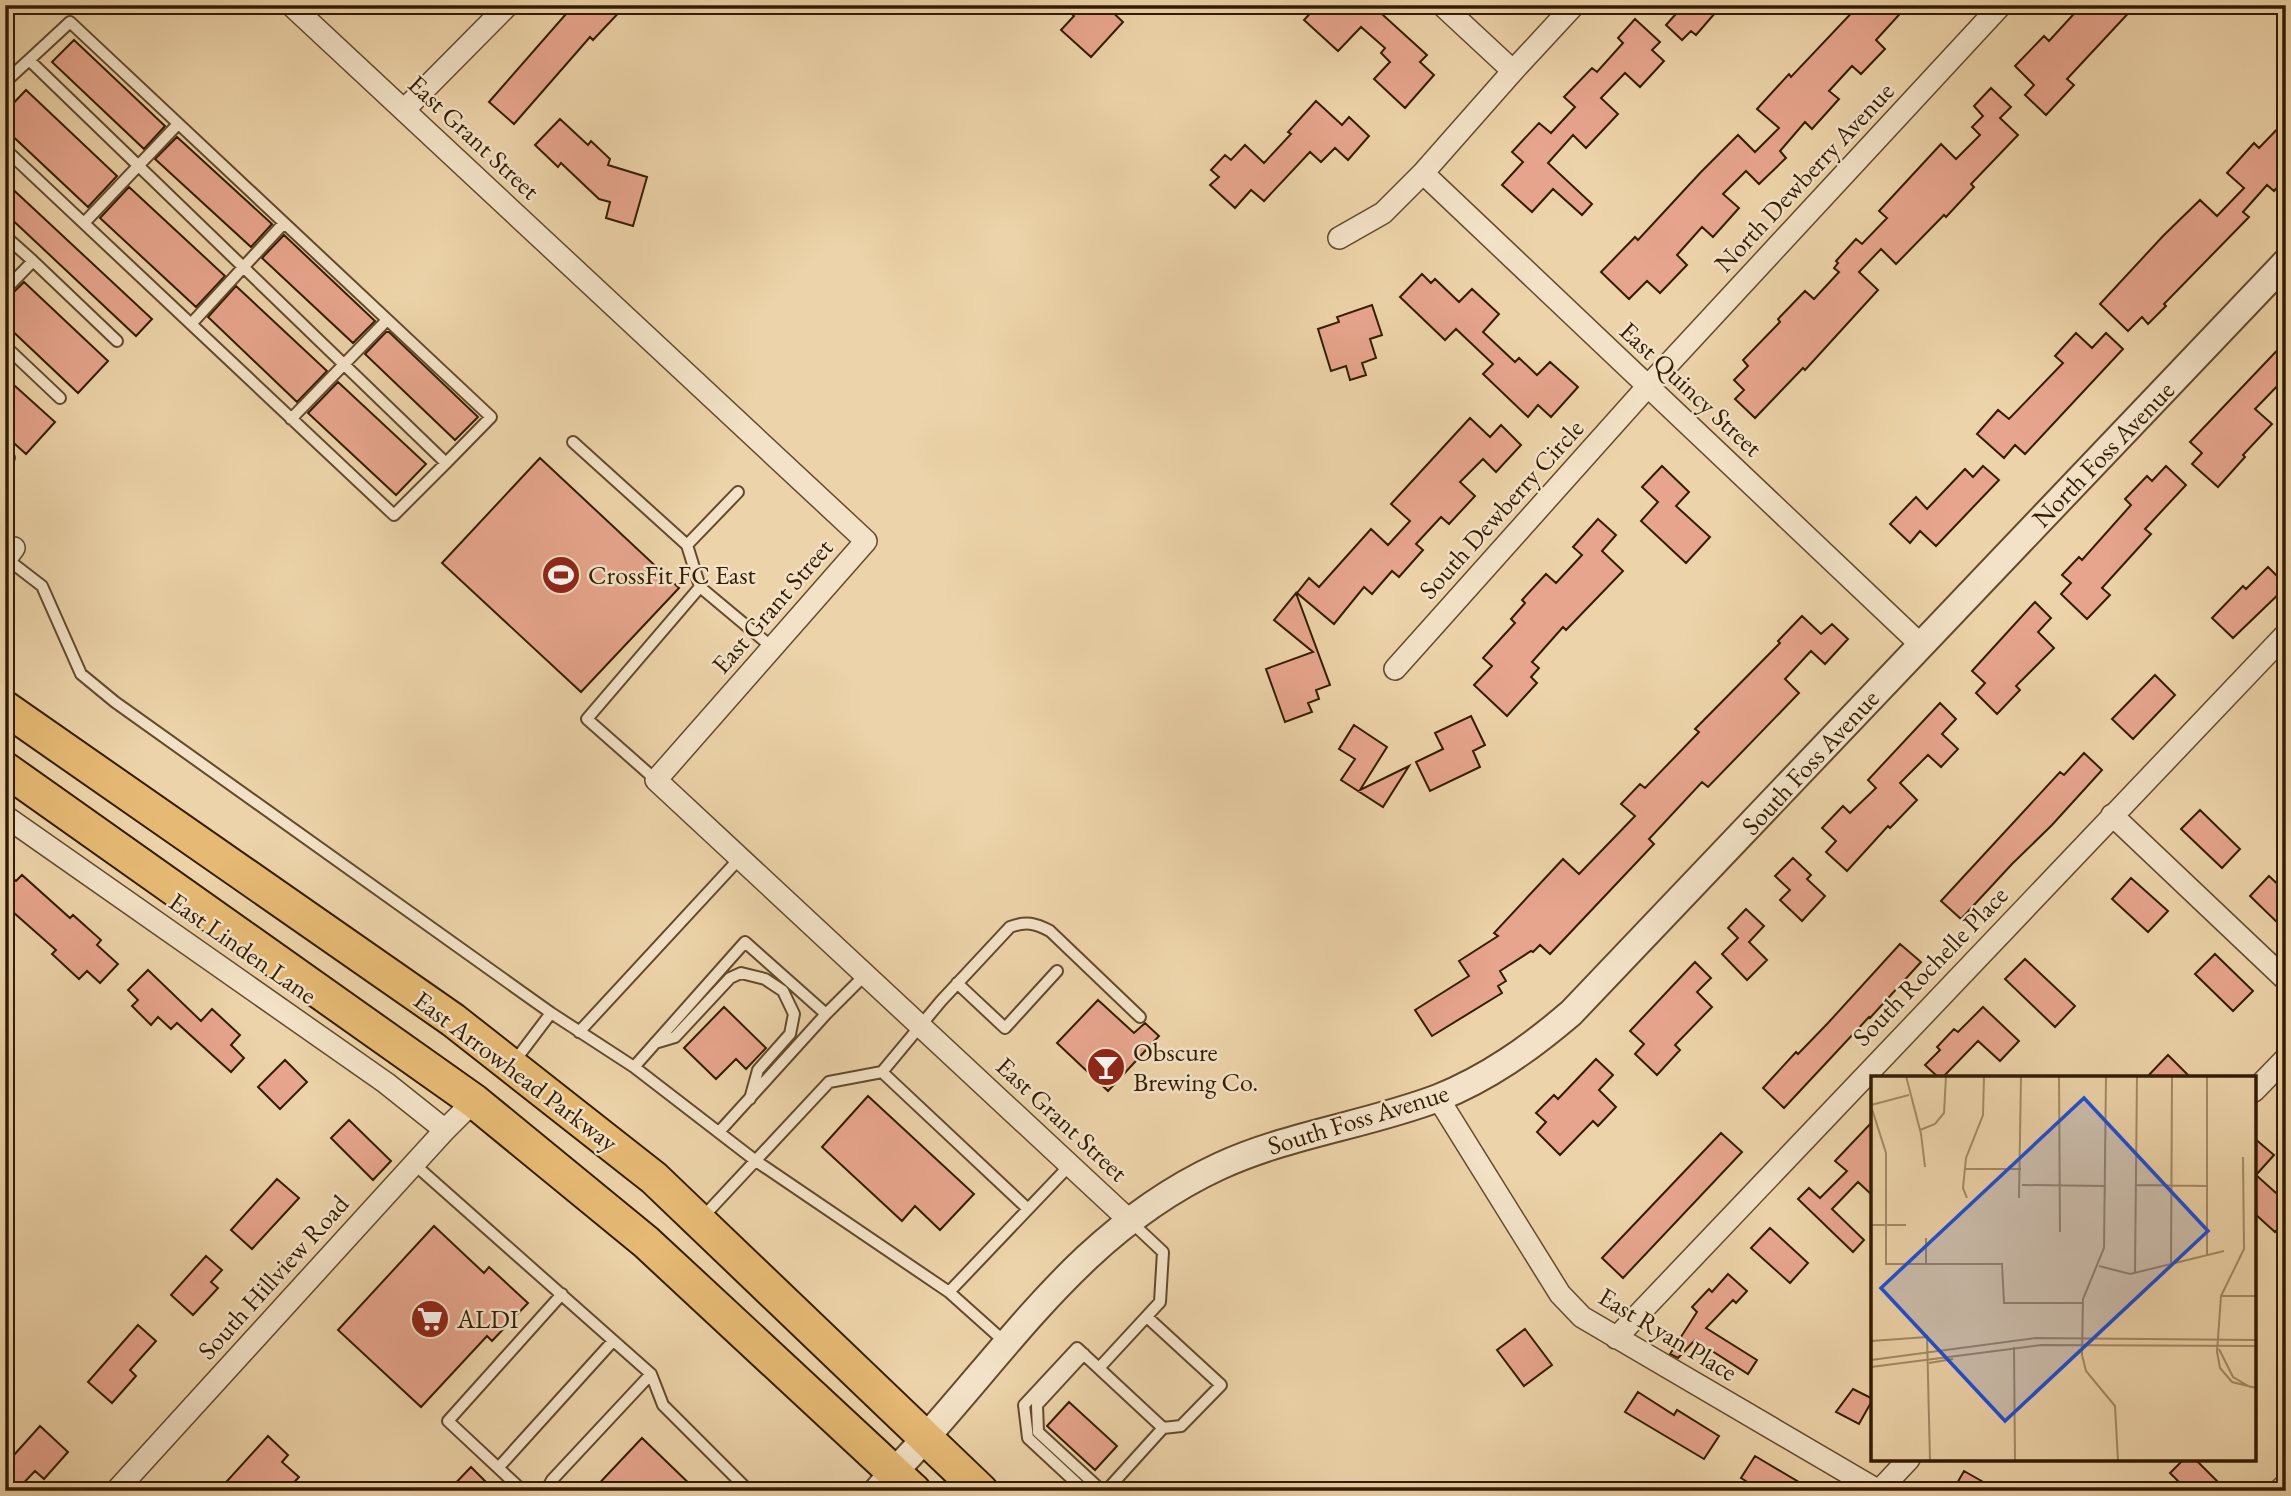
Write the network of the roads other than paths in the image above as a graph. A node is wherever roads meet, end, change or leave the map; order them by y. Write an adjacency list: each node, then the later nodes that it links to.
1 (291, 5): 9 (street, East Grant Street)
2 (508, 5): 9 (street)
3 (1443, 5): 7 (street)
4 (1574, 5): 7 (street)
5 (2001, 5): 27 (street, North Dewberry Avenue)
6 (29, 60): 8 (lane); 10 (lane); 12 (lane)
7 (1513, 71): 13 (street)
8 (5, 82)
9 (404, 110): 38 (street, East Grant Street)
10 (178, 124): 12 (lane); 15 (lane)
11 (5, 149): 14 (lane)
12 (137, 166): 14 (lane); 20 (lane)
13 (1423, 173): 17 (street); 27 (street, East Quincy Street)
14 (84, 223): 23 (lane)
15 (284, 223): 20 (lane); 22 (lane)
16 (5, 236): 18 (lane)
17 (1339, 238)
18 (33, 261): 21 (lane); 24 (lane)
19 (2286, 262): 37 (street, North Foss Avenue)
20 (243, 268): 23 (lane); 26 (lane)
21 (5, 290)
22 (387, 320): 26 (lane); 31 (lane)
23 (191, 324): 29 (lane)
24 (117, 341)
25 (5, 346): 28 (lane)
26 (344, 365): 29 (lane); 31 (lane)
27 (1648, 386): 37 (street, East Quincy Street); 39 (street, South Dewberry Circle)
28 (60, 398)
29 (291, 419): 31 (lane)
30 (573, 442): 33 (lane)
31 (446, 463)
32 (738, 492): 33 (lane)
33 (687, 545): 35 (lane)
34 (8, 556): 50 (lane)
35 (700, 587): 38 (lane); 42 (lane)
36 (2286, 634): 43 (street, South Rochelle Place)
37 (1921, 645): 61 (street, South Foss Avenue)
38 (773, 648): 42 (street, East Grant Street)
39 (1395, 669)
40 (5, 708): 57 (main road, East Arrowhead Parkway)
41 (5, 769): 63 (main road, East Arrowhead Parkway)
42 (656, 780): 45 (street, East Grant Street)
43 (2112, 815): 48 (street); 75 (street, South Rochelle Place)
44 (5, 816): 64 (street, East Linden Lane)
45 (740, 858): 47 (street, East Grant Street); 54 (lane)
46 (1057, 971): 49 (lane)
47 (866, 974): 51 (lane); 53 (street, East Grant Street)
48 (2286, 980)
49 (957, 983): 52 (lane); 53 (lane)
50 (551, 1013): 54 (lane); 57 (lane)
51 (826, 1014): 55 (lane); 62 (lane)
52 (1140, 1017)
53 (921, 1025): 59 (lane); 68 (street, East Grant Street)
54 (579, 1032): 58 (lane)
55 (655, 1043): 58 (lane); 62 (lane)
56 (2286, 1058): 60 (street)
57 (512, 1065): 70 (main road, East Arrowhead Parkway)
58 (634, 1067): 65 (lane)
59 (882, 1072): 66 (lane); 69 (lane)
60 (2256, 1089)
61 (1438, 1098): 71 (street, South Foss Avenue); 75 (street, East Ryan Place)
62 (750, 1099): 65 (lane)
63 (474, 1101): 64 (street, South Hillview Road); 85 (main road, East Arrowhead Parkway)
64 (445, 1130): 67 (street, South Hillview Road)
65 (719, 1132): 66 (lane)
66 (756, 1161): 70 (lane); 72 (lane)
67 (414, 1164): 73 (lane); 87 (street, South Hillview Road)
68 (1070, 1165): 69 (lane); 71 (street, East Grant Street)
69 (1028, 1209): 72 (lane)
70 (700, 1220): 82 (main road, East Arrowhead Parkway)
71 (1130, 1221): 74 (lane); 77 (street, South Foss Avenue)
72 (949, 1292): 77 (lane)
73 (562, 1294): 76 (lane); 84 (lane)
74 (1147, 1317): 79 (lane); 81 (lane)
75 (1616, 1338): 94 (street, East Ryan Place)
76 (613, 1341): 80 (lane); 84 (lane)
77 (1006, 1343): 82 (street, South Foss Avenue)
78 (1084, 1354): 79 (lane); 92 (lane); 93 (lane)
79 (1099, 1368): 81 (lane)
80 (651, 1374): 89 (lane); 90 (lane)
81 (1163, 1428): 93 (lane)
82 (926, 1437): 85 (street, South Foss Avenue); 91 (main road, East Arrowhead Parkway)
83 (1907, 1461): 94 (street)
84 (499, 1467): 88 (lane)
85 (895, 1484)
86 (2286, 1484): 95 (street)
87 (116, 1491)
88 (523, 1491)
89 (546, 1491)
90 (745, 1491)
91 (981, 1491)
92 (1086, 1491)
93 (1104, 1491)
94 (1879, 1491)
95 (2279, 1491)

